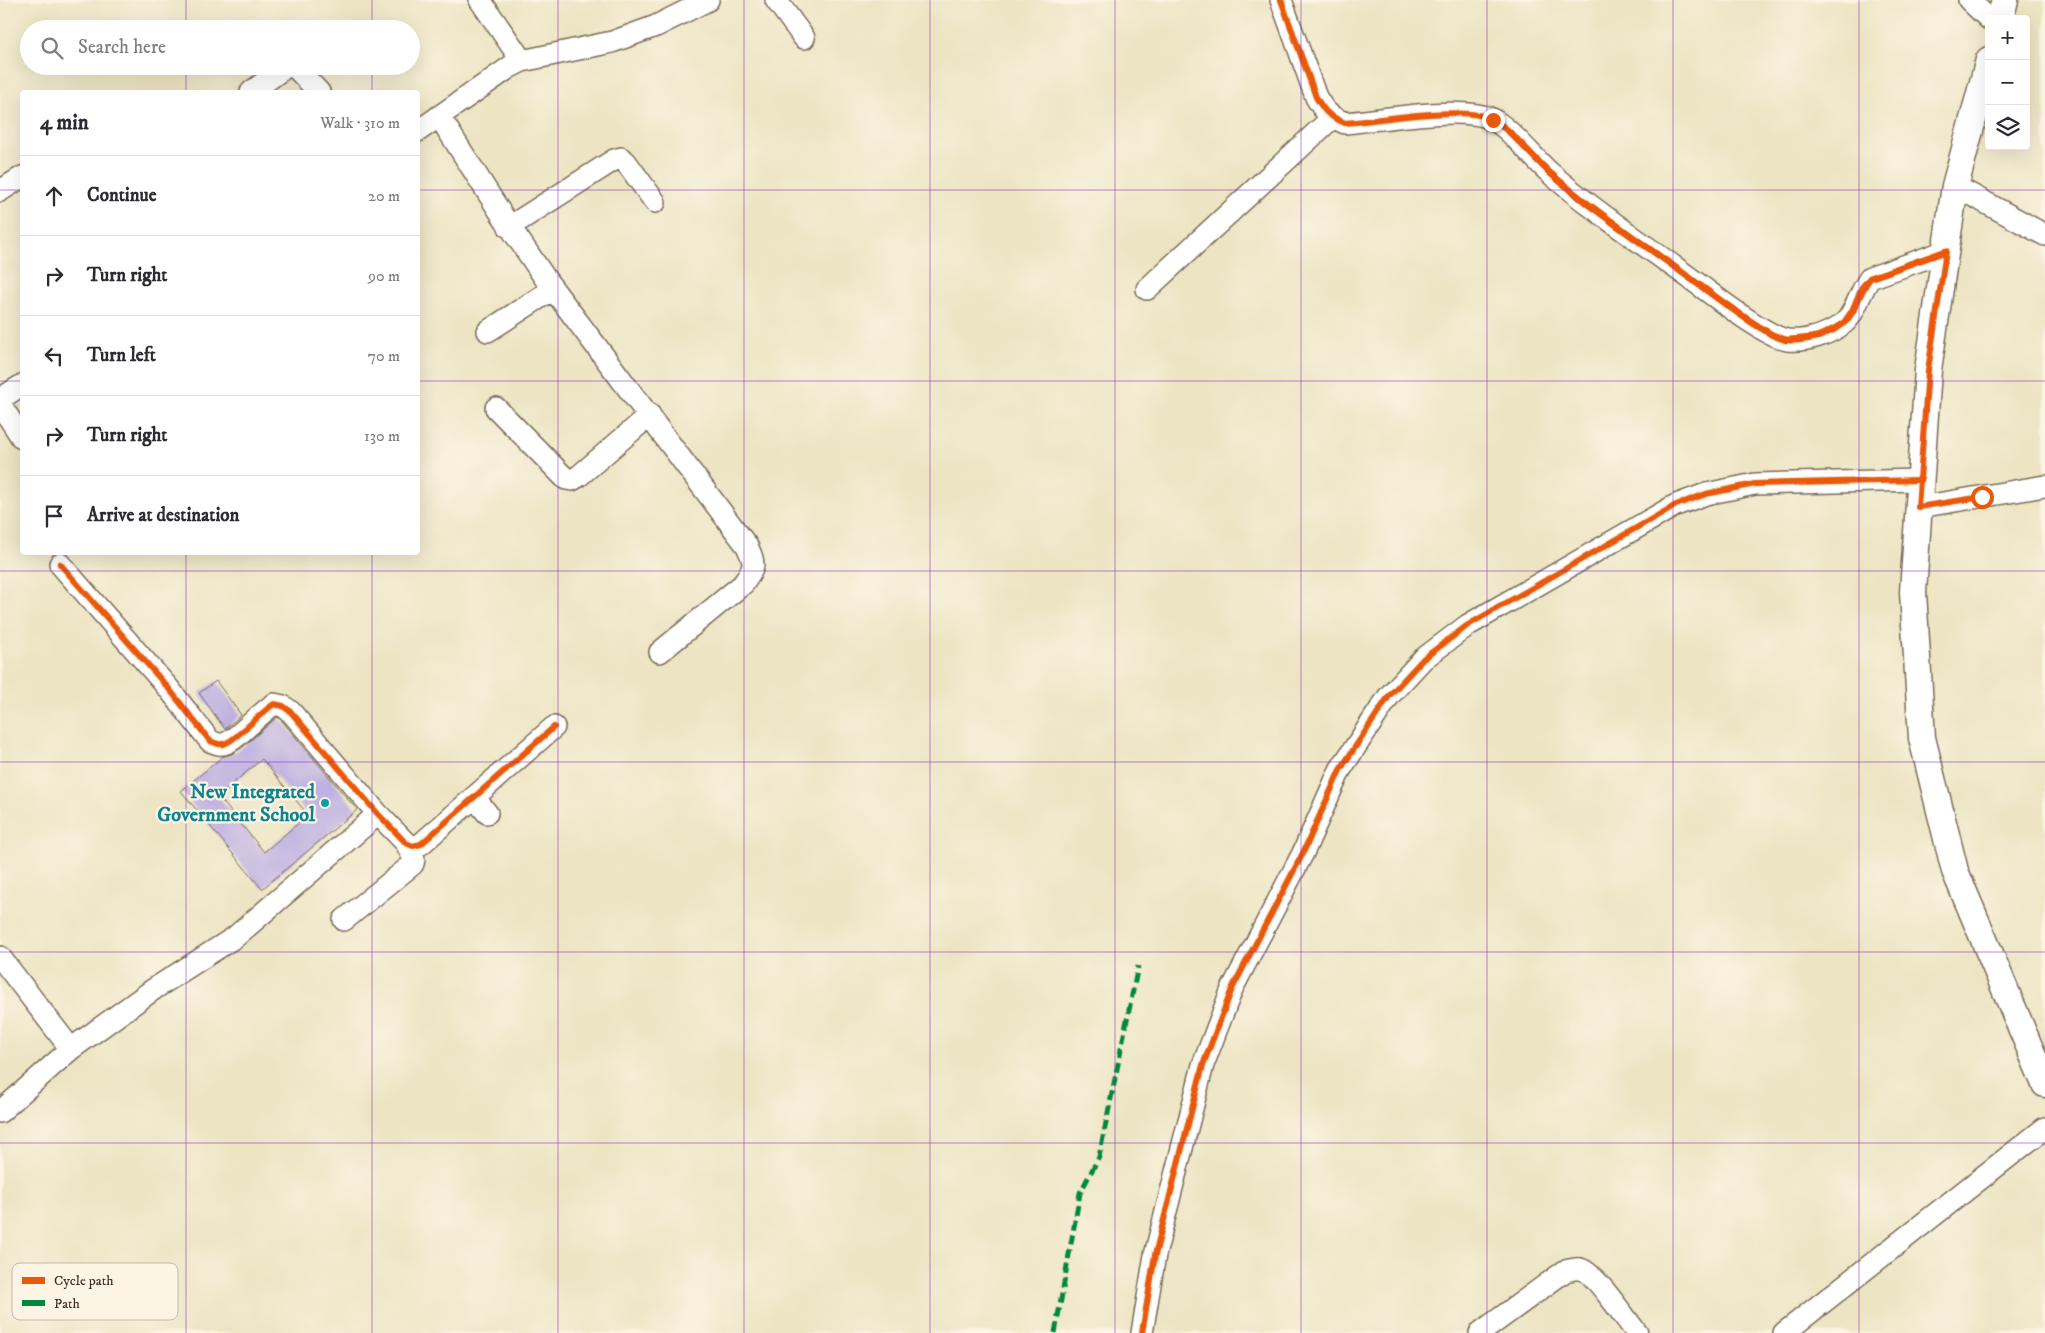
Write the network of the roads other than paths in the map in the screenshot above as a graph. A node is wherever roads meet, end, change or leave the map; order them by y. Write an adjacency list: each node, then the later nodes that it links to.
1 (480, 0): 10 (street)
2 (708, 0): 10 (street)
3 (776, 0): 9 (street)
4 (1281, 0): 17 (street)
5 (1969, 0): 7 (street)
6 (2005, 0): 8 (main road)
7 (1985, 15)
8 (2001, 15)
9 (804, 38)
10 (522, 61): 16 (street)
11 (275, 75): 14 (street)
12 (303, 75): 15 (street)
13 (1985, 75): 20 (main road)
14 (254, 90)
15 (317, 90)
16 (439, 116): 18 (street); 23 (street)
17 (1332, 118): 25 (street); 27 (street)
18 (420, 130)
19 (20, 178): 21 (street)
20 (1955, 186): 24 (street); 25 (main road)
21 (0, 191)
22 (655, 202): 23 (street)
23 (509, 227): 26 (street)
24 (2045, 235)
25 (1946, 251): 35 (main road)
26 (553, 289): 28 (street); 33 (street)
27 (1147, 290)
28 (488, 331)
29 (20, 386): 30 (street)
30 (0, 398)
31 (0, 404): 34 (street)
32 (496, 408): 33 (street)
33 (650, 415): 39 (street)
34 (20, 435)
35 (1921, 480): 37 (main road); 49 (street)
36 (2045, 486): 37 (street)
37 (1918, 507): 46 (main road)
38 (60, 564): 41 (street)
39 (660, 652)
40 (554, 727): 42 (street)
41 (378, 814): 42 (street); 45 (street)
42 (406, 843): 43 (street)
43 (344, 920)
44 (0, 957): 45 (street)
45 (71, 1049): 47 (street)
46 (2045, 1084)
47 (0, 1112)
48 (2045, 1128): 52 (street)
49 (1142, 1333)
50 (1480, 1333): 51 (street)
51 (1637, 1333)
52 (1784, 1333)

